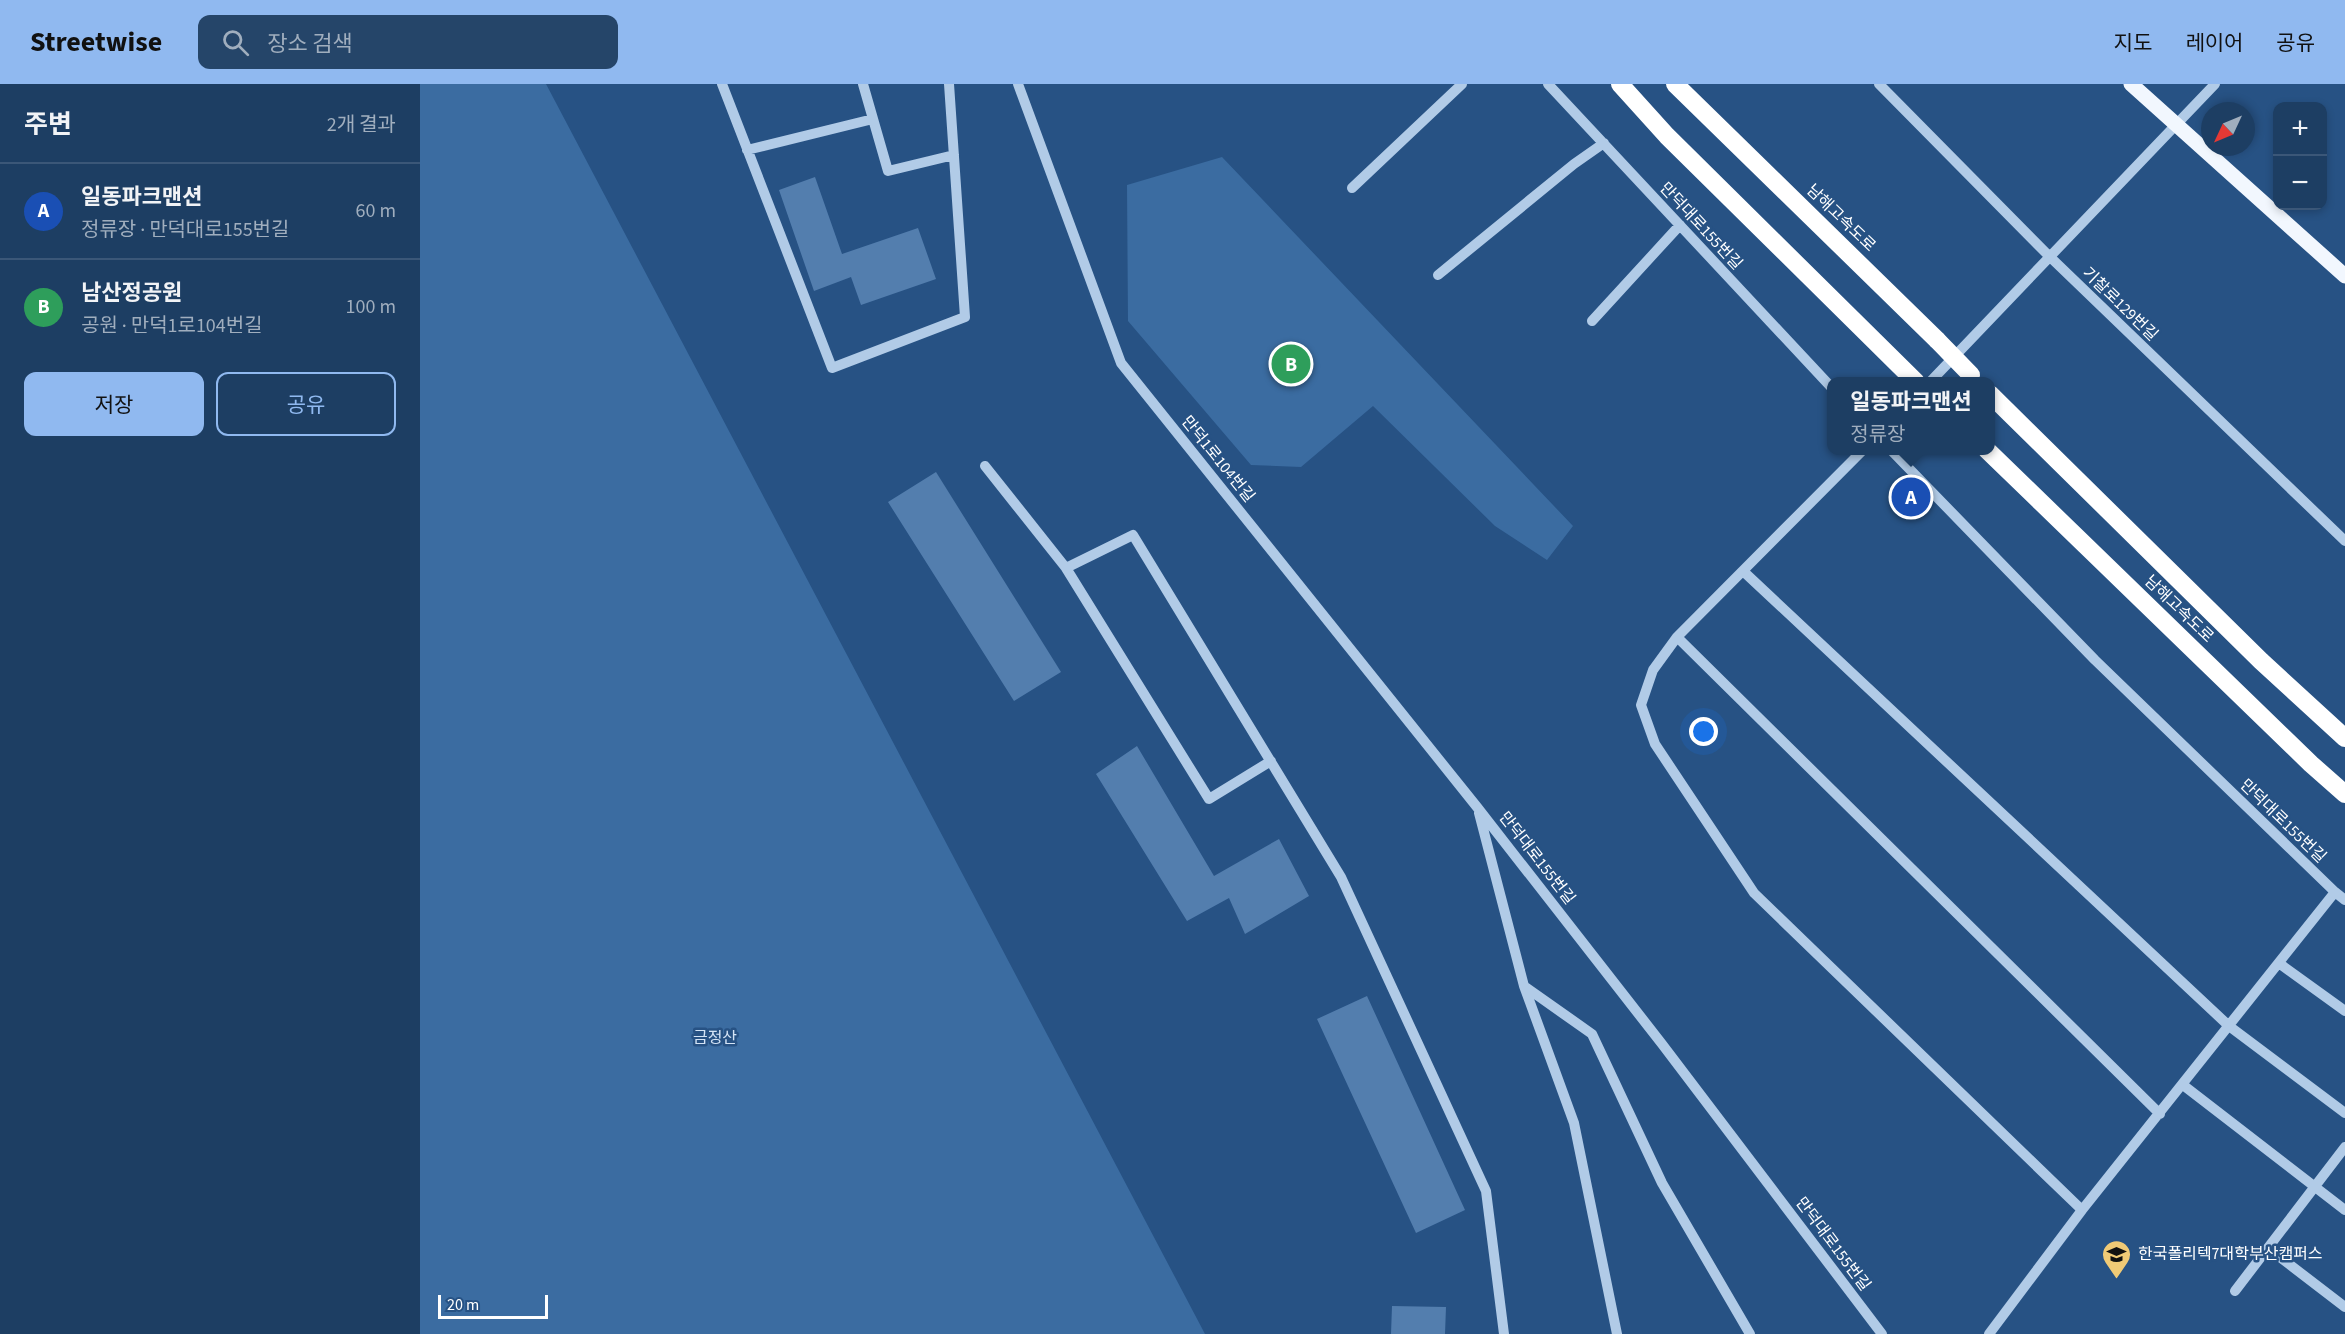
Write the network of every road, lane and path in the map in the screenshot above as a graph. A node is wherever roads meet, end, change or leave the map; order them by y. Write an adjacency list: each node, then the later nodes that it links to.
1 (722, 84): 15 (street)
2 (863, 84): 12 (street)
3 (949, 84): 16 (street)
4 (1018, 84): 39 (street, 만덕1로104번길)
5 (1462, 84): 17 (street)
6 (1548, 84): 14 (street, 만덕대로155번길)
7 (1620, 84): 23 (highway)
8 (1675, 84): 25 (highway, 남해고속도로, bridge)
9 (1879, 84): 19 (street, 기찰로129번길)
10 (2131, 84): 13 (main road)
11 (2215, 84): 13 (street)
12 (873, 119): 15 (street); 16 (street)
13 (2176, 124): 19 (street); 21 (main road)
14 (1604, 143): 18 (street, 만덕대로155번길); 20 (street)
15 (747, 150): 16 (street)
16 (954, 155)
17 (1352, 188)
18 (1680, 225): 22 (street); 26 (street, 만덕대로155번길)
19 (2049, 256): 24 (street); 32 (street, 기찰로129번길)
20 (1438, 275)
21 (2345, 276)
22 (1592, 321)
23 (1911, 377)
24 (1934, 377)
25 (1974, 377)
26 (1827, 383)
27 (1995, 399): 36 (highway, 남해고속도로)
28 (1858, 455): 34 (street)
29 (1896, 455): 40 (street, 만덕대로155번길)
30 (1992, 455): 38 (highway, 남해고속도로)
31 (985, 466): 33 (street)
32 (2345, 541)
33 (1066, 568): 37 (street); 37 (street)
34 (1743, 571): 35 (street); 45 (street)
35 (1677, 637): 48 (street); 51 (street)
36 (2345, 738)
37 (1271, 761): 56 (street)
38 (2345, 794)
39 (1477, 807): 43 (street, 만덕대로155번길); 59 (street, 만덕대로155번길)
40 (2335, 892): 41 (street, 만덕대로155번길); 42 (street)
41 (2345, 900)
42 (2280, 964): 44 (street); 45 (street)
43 (1524, 986): 57 (street, 만덕대로155번길); 58 (street)
44 (2345, 1011)
45 (2229, 1026): 46 (street); 47 (street)
46 (2183, 1085): 48 (street); 50 (street)
47 (2345, 1113)
48 (2160, 1114): 51 (street)
49 (2345, 1148): 50 (street)
50 (2315, 1187): 52 (street); 53 (street)
51 (2082, 1210): 60 (street)
52 (2345, 1210)
53 (2268, 1248): 54 (street); 55 (street)
54 (2235, 1291)
55 (2345, 1307)
56 (1504, 1334)
57 (1617, 1334)
58 (1750, 1334)
59 (1882, 1334)
60 (1989, 1334)

